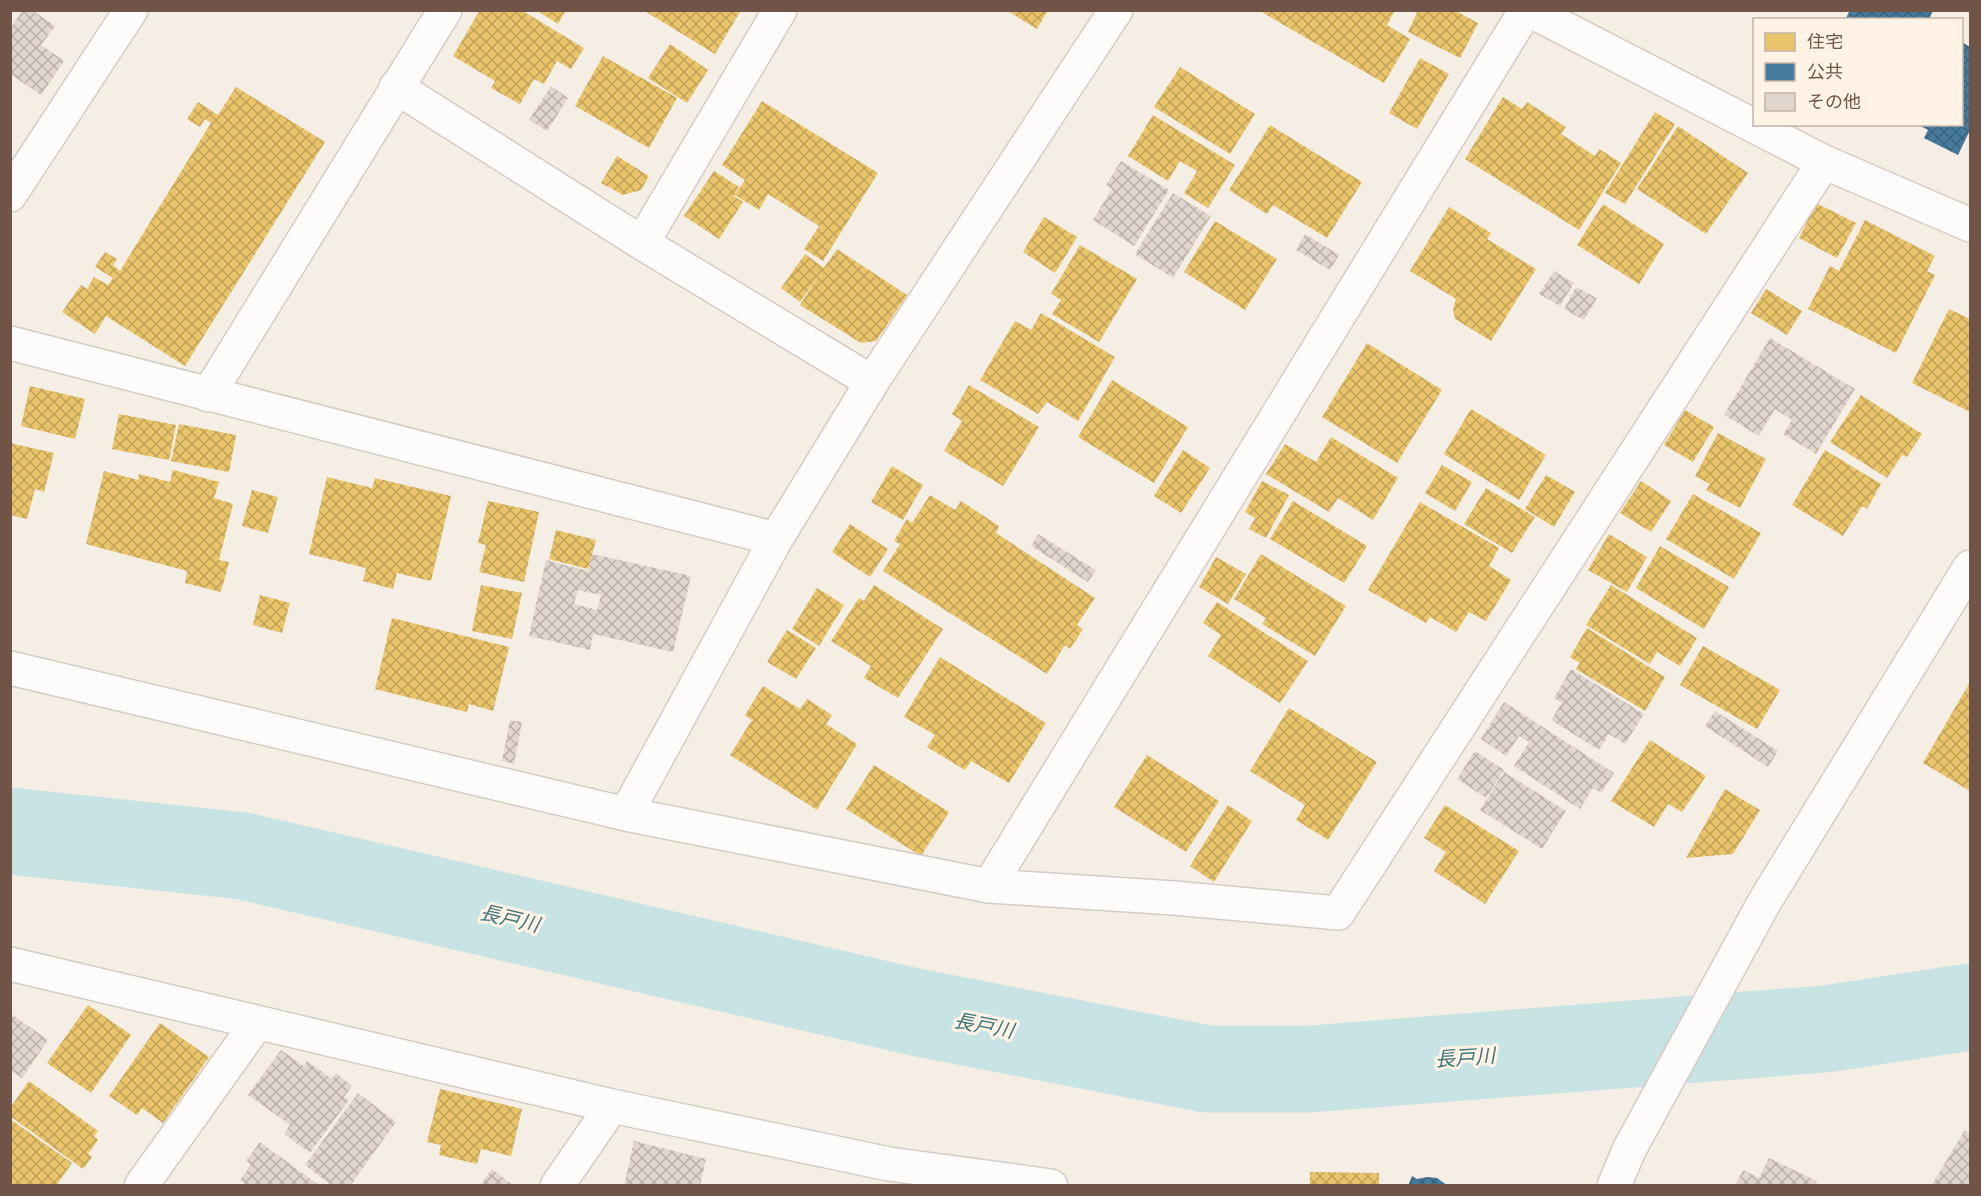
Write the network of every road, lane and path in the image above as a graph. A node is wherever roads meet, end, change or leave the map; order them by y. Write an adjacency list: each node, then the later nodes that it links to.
1 (131, 10): 10 (street)
2 (445, 10): 6 (street)
3 (780, 10): 12 (street)
4 (1116, 10): 14 (street)
5 (1528, 10): 7 (street); 20 (street)
6 (396, 87): 12 (street); 15 (street)
7 (1753, 126)
8 (1754, 126): 9 (street)
9 (1824, 162): 11 (street); 20 (street)
10 (10, 195)
11 (1971, 225)
12 (642, 243): 14 (street)
13 (10, 342): 15 (street)
14 (872, 382): 16 (street)
15 (208, 395): 16 (street)
16 (777, 539): 19 (street)
17 (1971, 567): 27 (street)
18 (10, 668): 19 (street)
19 (626, 814): 20 (street)
20 (988, 886)
21 (10, 964): 22 (street)
22 (257, 1023): 23 (street); 24 (street)
23 (612, 1106): 25 (street); 26 (street)
24 (141, 1185)
25 (557, 1185)
26 (1051, 1185)
27 (1614, 1185)

